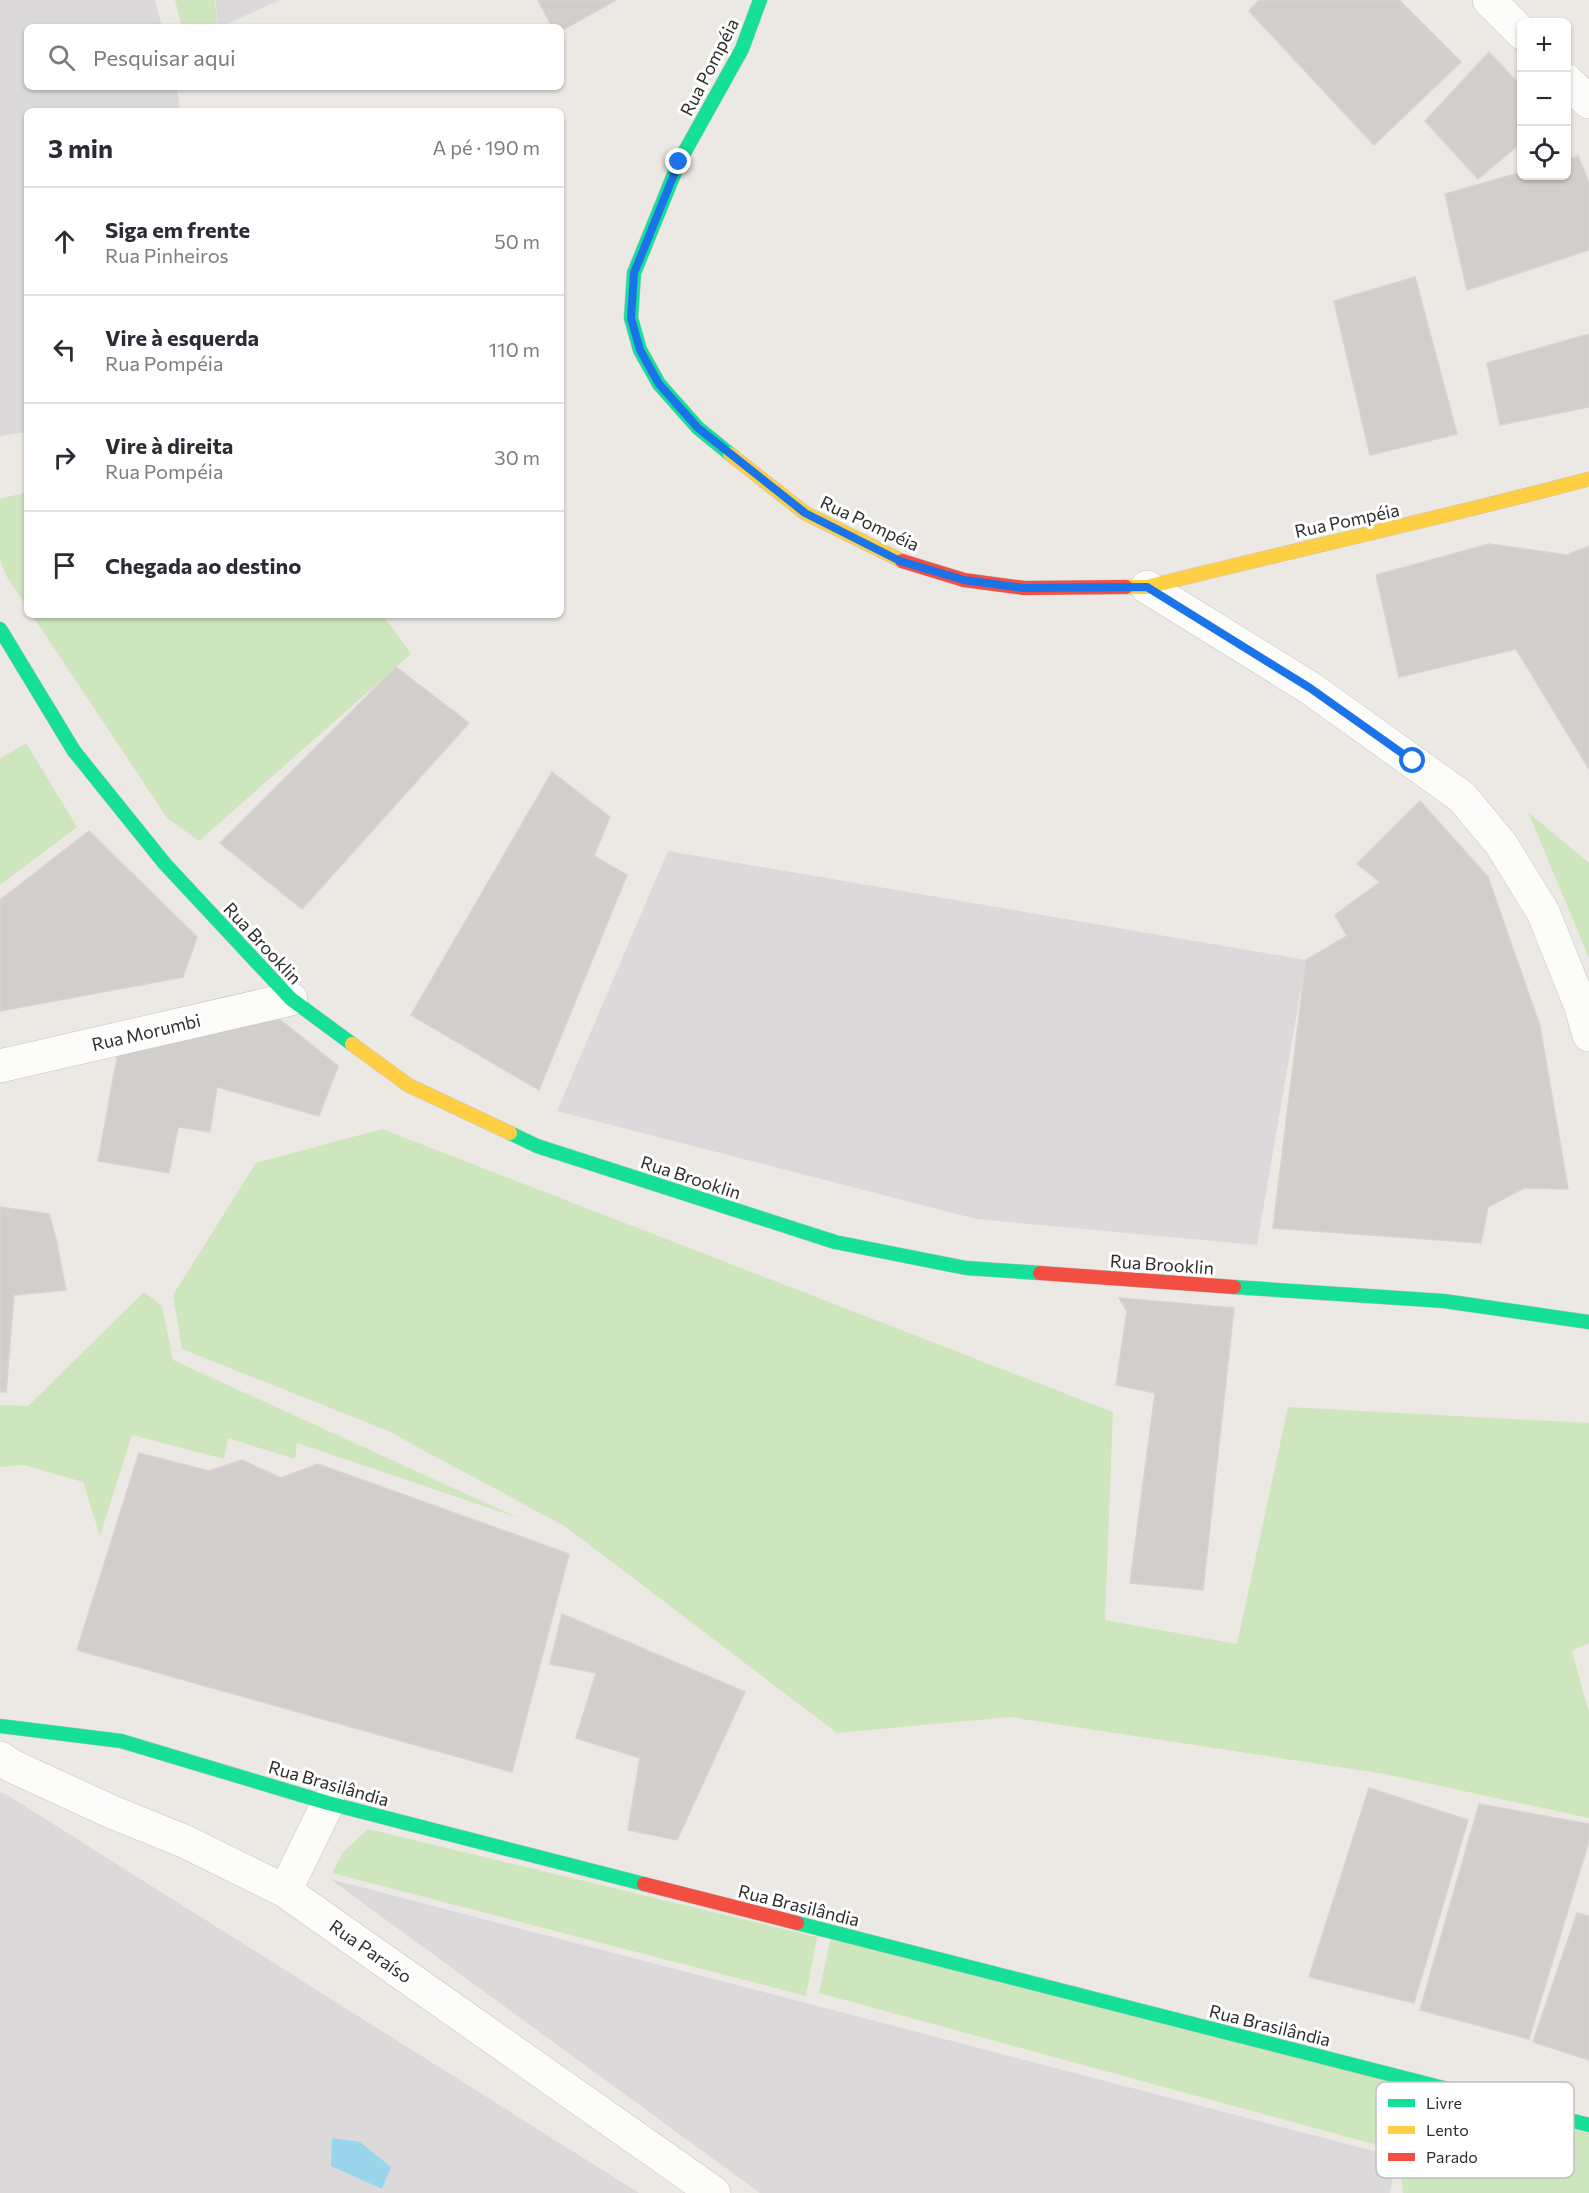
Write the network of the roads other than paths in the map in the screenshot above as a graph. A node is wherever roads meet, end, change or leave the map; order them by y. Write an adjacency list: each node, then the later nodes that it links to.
1 (760, 0): 7 (street, Rua Pompéia)
2 (1489, 0): 3 (street)
3 (1517, 29)
4 (1571, 85): 5 (street)
5 (1589, 102)
6 (1589, 478): 7 (street, Rua Pompéia)
7 (1147, 587): 10 (street)
8 (0, 629): 9 (street, Rua Brooklin)
9 (291, 999): 11 (street, Rua Morumbi); 12 (street, Rua Brooklin)
10 (1589, 1035)
11 (0, 1066)
12 (1589, 1322)
13 (0, 1726): 15 (street, Rua Brasilândia)
14 (0, 1758): 16 (street, Rua Paraíso)
15 (328, 1803): 16 (street); 17 (street, Rua Brasilândia)
16 (285, 1890): 20 (street, Rua Paraíso)
17 (1417, 2082)
18 (1574, 2122): 19 (street, Rua Brasilândia)
19 (1589, 2126)
20 (714, 2193)

